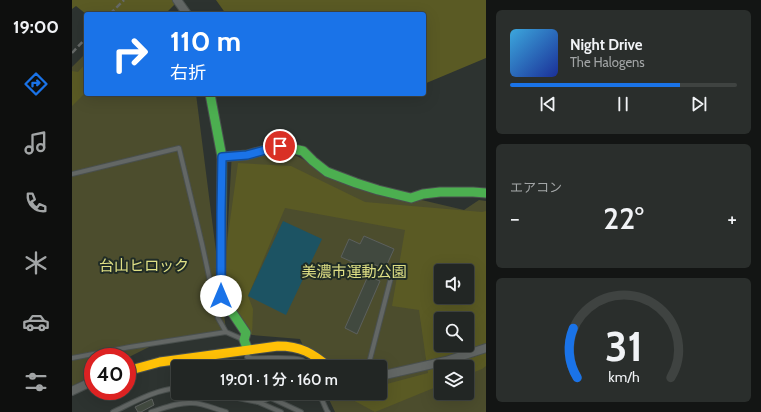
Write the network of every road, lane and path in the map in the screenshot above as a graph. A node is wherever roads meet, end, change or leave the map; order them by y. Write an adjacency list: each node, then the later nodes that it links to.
1 (177, 0): 2 (street)
2 (186, 12)
3 (210, 96): 4 (street)
4 (222, 157): 6 (street); 9 (street)
5 (72, 174): 8 (lane)
6 (486, 193)
7 (394, 266): 15 (lane)
8 (226, 332): 9 (lane); 12 (lane)
9 (244, 340): 11 (street)
10 (486, 348): 17 (street)
11 (248, 350): 13 (lane); 14 (street); 16 (street)
12 (72, 358)
13 (302, 360)
14 (320, 360)
15 (370, 360)
16 (136, 369)
17 (387, 374)
18 (84, 385): 20 (street)
19 (171, 389): 24 (lane)
20 (72, 391)
21 (248, 400): 23 (lane)
22 (322, 400): 30 (lane)
23 (258, 402): 28 (lane); 29 (lane)
24 (121, 410): 25 (lane)
25 (113, 412)
26 (151, 412): 27 (lane)
27 (226, 412)
28 (281, 412)
29 (301, 412)
30 (328, 412)

